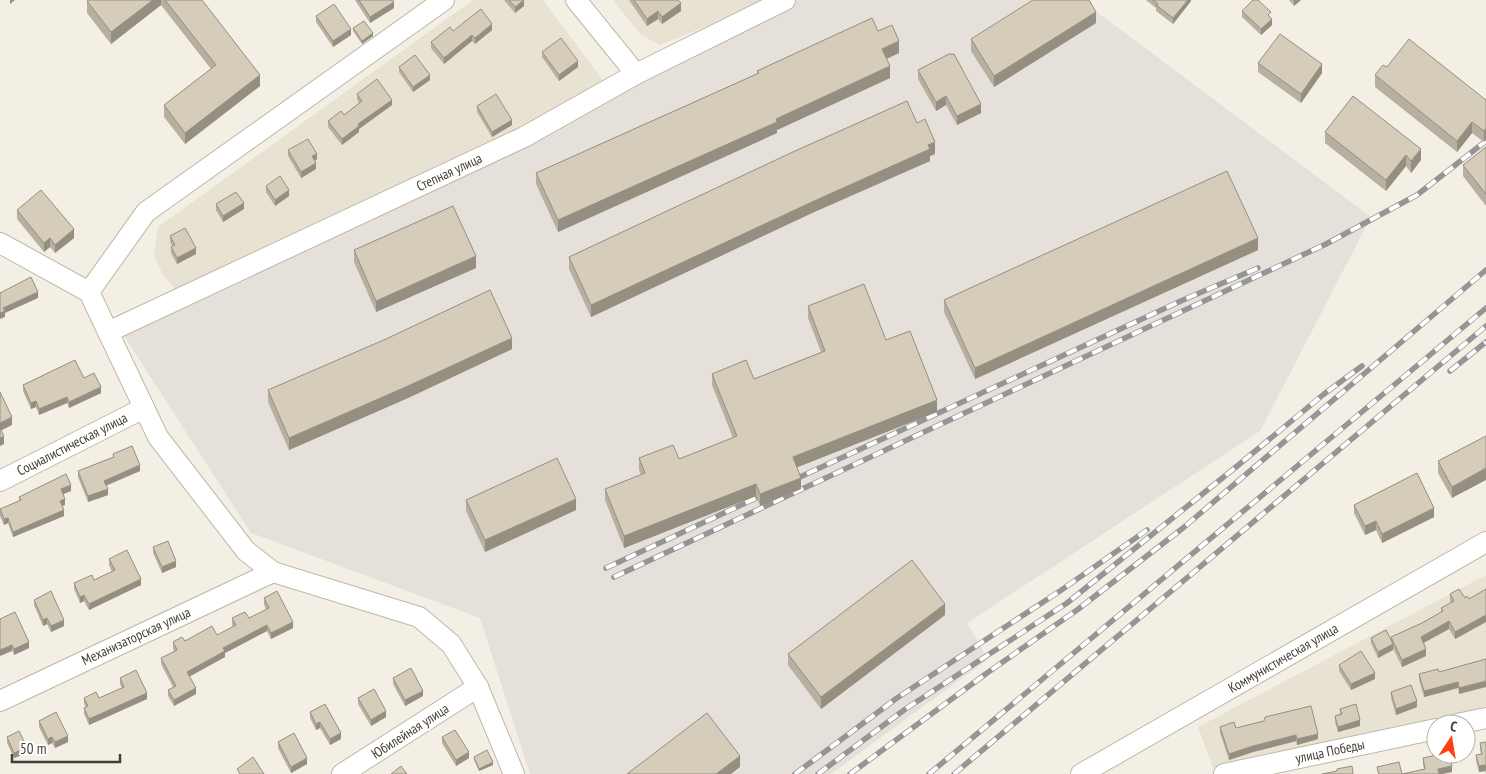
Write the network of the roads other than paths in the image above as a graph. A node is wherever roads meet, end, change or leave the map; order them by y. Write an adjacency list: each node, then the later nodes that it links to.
1 (444, 0): 6 (street)
2 (576, 0): 4 (street)
3 (785, 0): 4 (street, Степная улица)
4 (636, 74): 7 (street, Степная улица)
5 (0, 243): 6 (street)
6 (89, 292): 7 (street)
7 (108, 332): 8 (street)
8 (144, 408): 9 (street, Социалистическая улица); 11 (street)
9 (0, 480)
10 (1486, 542): 15 (street, Коммунистическая улица)
11 (273, 572): 12 (street); 13 (street, Механизаторская улица)
12 (478, 687): 16 (street, Юбилейная улица); 17 (street)
13 (0, 701)
14 (1426, 731): 18 (street, улица Победы)
15 (1084, 773)
16 (342, 774)
17 (514, 774)
18 (1224, 774)

